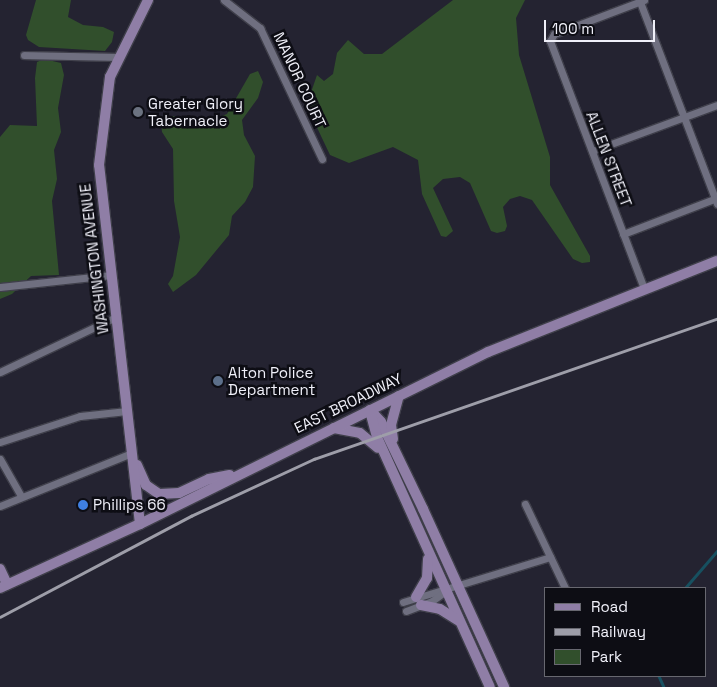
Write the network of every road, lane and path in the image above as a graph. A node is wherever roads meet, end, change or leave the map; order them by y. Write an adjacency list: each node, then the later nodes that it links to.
1 (148, 0): 5 (main road, WASHINGTON AVENUE)
2 (224, 0): 9 (street, MANOR COURT)
3 (642, 1): 7 (street); 8 (street, ALLEN STREET)
4 (24, 55): 5 (street)
5 (117, 57): 13 (main road, WASHINGTON AVENUE)
6 (717, 105): 7 (street)
7 (683, 117): 8 (street); 10 (street)
8 (592, 151): 11 (street, ALLEN STREET)
9 (322, 159)
10 (716, 201): 11 (street)
11 (623, 234): 15 (street, ALLEN STREET)
12 (717, 261): 15 (main road, EAST BROADWAY)
13 (111, 275): 14 (street); 16 (main road, WASHINGTON AVENUE)
14 (0, 288)
15 (644, 289): 18 (main road, EAST BROADWAY)
16 (116, 317): 17 (street); 20 (main road, WASHINGTON AVENUE)
17 (0, 372)
18 (398, 396): 19 (main road, EAST BROADWAY); 23 (main road)
19 (370, 410): 21 (main road, EAST BROADWAY); 23 (main road); 25 (main road)
20 (127, 411): 22 (street); 24 (main road, WASHINGTON AVENUE)
21 (333, 428): 25 (main road); 27 (main road, EAST BROADWAY)
22 (0, 442)
23 (394, 448): 36 (main road)
24 (132, 452): 27 (main road); 28 (street); 31 (main road, WASHINGTON AVENUE)
25 (384, 454): 32 (main road)
26 (0, 460): 28 (street)
27 (241, 474): 31 (main road, EAST BROADWAY)
28 (21, 496): 30 (street)
29 (525, 504): 33 (street)
30 (0, 506)
31 (140, 524): 35 (main road, EAST BROADWAY)
32 (428, 553): 38 (main road); 39 (main road)
33 (550, 557): 36 (street); 37 (street)
34 (0, 569): 35 (main road)
35 (2, 586)
36 (458, 587): 38 (street); 44 (main road)
37 (565, 587)
38 (446, 592): 39 (street); 42 (main road)
39 (419, 601): 40 (street); 41 (street); 42 (main road)
40 (403, 602)
41 (406, 610)
42 (460, 622): 43 (main road)
43 (490, 687)
44 (504, 687)

